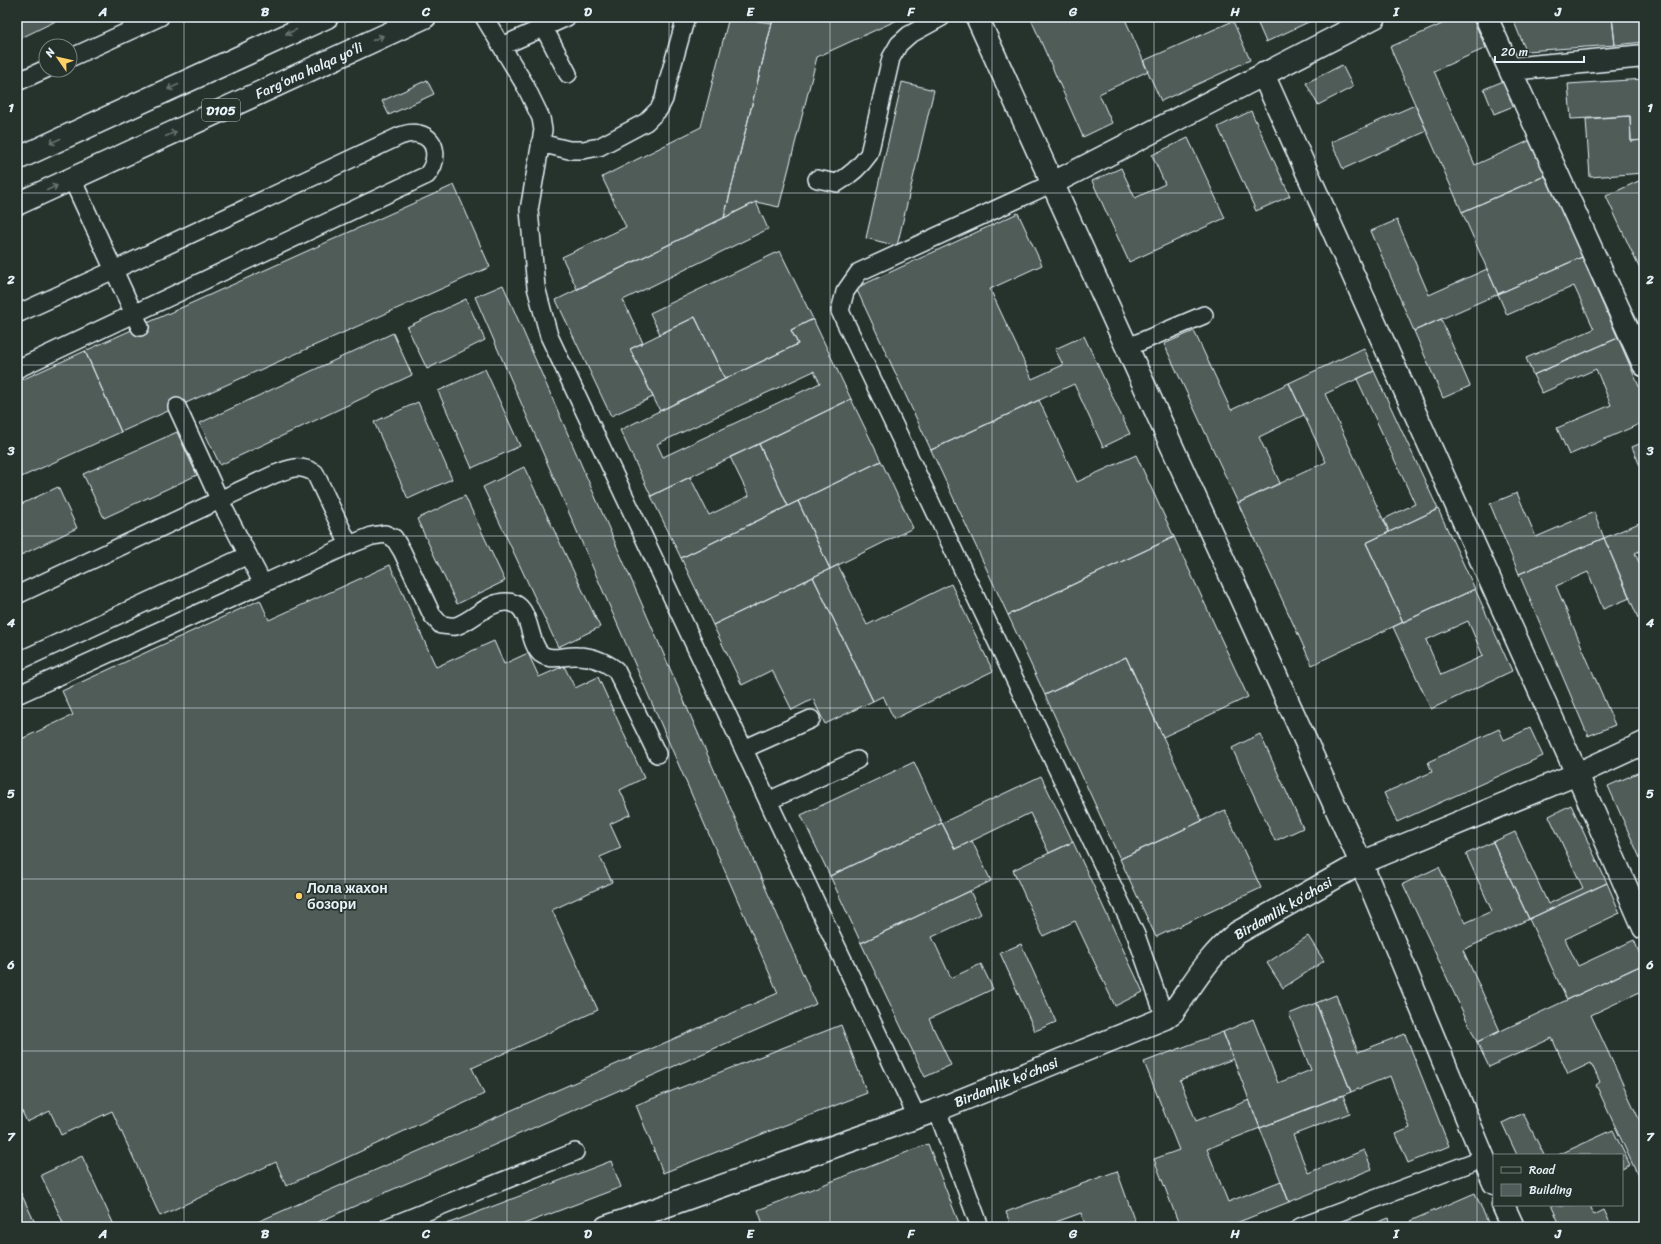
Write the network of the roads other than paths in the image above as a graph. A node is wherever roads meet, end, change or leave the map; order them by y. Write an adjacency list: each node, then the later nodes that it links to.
1 (160, 17): 13 (lane)
2 (327, 17): 21 (main road, one-way to 21)
3 (425, 17): 23 (main road, Farg‘ona halqa yo‘li / D105, one-way to 3)
4 (484, 17): 12 (lane)
5 (567, 17): 11 (lane)
6 (686, 17): 20 (lane)
7 (942, 17): 22 (lane)
8 (978, 17): 24 (main road)
9 (1375, 17): 18 (main road)
10 (1486, 17): 15 (main road)
11 (544, 28): 12 (lane); 17 (lane)
12 (502, 46): 20 (lane)
13 (78, 54)
14 (1644, 56): 15 (main road)
15 (1510, 69): 31 (main road)
16 (38, 73): 19 (lane)
17 (568, 74)
18 (1263, 74): 24 (main road); 46 (main road)
19 (17, 82)
20 (540, 144): 43 (lane)
21 (17, 159)
22 (817, 178)
23 (72, 179): 25 (main road, Farg‘ona halqa yo‘li / D105, one-way to 23); 26 (lane)
24 (1053, 183): 30 (main road); 50 (lane)
25 (17, 204)
26 (114, 270): 27 (lane); 29 (lane); 29 (lane)
27 (17, 314)
28 (1204, 315): 30 (lane)
29 (137, 320): 32 (lane)
30 (1128, 347): 48 (main road)
31 (1644, 365)
32 (17, 368)
33 (177, 407): 34 (lane)
34 (220, 501): 35 (lane); 36 (lane); 38 (lane)
35 (349, 545): 37 (lane); 44 (lane)
36 (248, 555): 37 (lane); 39 (lane)
37 (263, 584): 40 (lane)
38 (17, 595)
39 (17, 662)
40 (17, 695)
41 (811, 718): 43 (lane)
42 (1644, 743): 46 (main road, Birdamlik koʻchasi)
43 (744, 749): 47 (lane)
44 (657, 754)
45 (857, 760): 47 (lane)
46 (1577, 774): 48 (main road, Birdamlik koʻchasi); 49 (main road)
47 (768, 801): 52 (lane)
48 (1361, 863): 50 (main road, Birdamlik koʻchasi); 54 (main road)
49 (1644, 928)
50 (1165, 1018): 51 (main road, Birdamlik koʻchasi)
51 (937, 1110): 52 (main road, Birdamlik koʻchasi); 59 (lane)
52 (917, 1118): 58 (main road, Birdamlik koʻchasi)
53 (575, 1152): 57 (lane)
54 (1484, 1158): 55 (main road); 60 (lane)
55 (1493, 1180)
56 (1503, 1206): 61 (main road)
57 (388, 1227)
58 (606, 1227)
59 (980, 1227)
60 (1300, 1227)
61 (1512, 1227)

